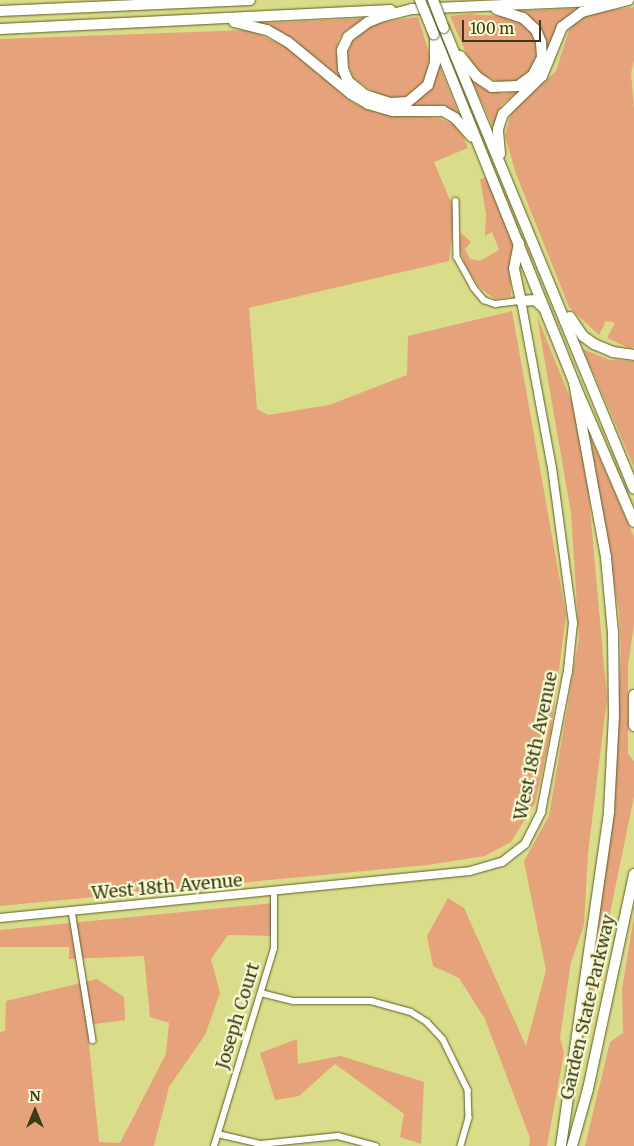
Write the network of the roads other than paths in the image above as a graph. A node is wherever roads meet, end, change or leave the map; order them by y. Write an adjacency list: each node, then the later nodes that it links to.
1 (220, 0): 2 (highway); 9 (highway)
2 (250, 0)
3 (420, 0): 12 (highway, bridge)
4 (433, 0): 13 (highway, bridge)
5 (619, 0): 7 (highway)
6 (628, 0): 15 (highway)
7 (482, 6): 8 (highway); 13 (highway)
8 (412, 10): 10 (highway); 12 (highway)
9 (0, 11)
10 (208, 19): 11 (highway); 14 (highway)
11 (0, 28)
12 (434, 35): 14 (highway)
13 (450, 41): 15 (highway)
14 (480, 150): 17 (highway)
15 (500, 163): 18 (highway)
16 (456, 201): 19 (street)
17 (519, 243): 19 (highway); 20 (highway)
18 (551, 282): 21 (highway); 23 (highway)
19 (521, 302): 20 (highway); 28 (street, West 18th Avenue)
20 (545, 308): 22 (highway)
21 (634, 355)
22 (574, 383): 24 (highway); 37 (highway)
23 (634, 488)
24 (634, 522)
25 (634, 695): 26 (highway)
26 (634, 726)
27 (634, 874): 38 (highway, Garden State Parkway)
28 (274, 892): 29 (street, West 18th Avenue); 31 (street, Joseph Court)
29 (72, 911): 30 (street, West 18th Avenue); 32 (street)
30 (0, 918)
31 (261, 993): 33 (street, Joseph Court); 36 (street)
32 (93, 1040)
33 (218, 1134): 34 (street, Joseph Court); 35 (street)
34 (214, 1146)
35 (376, 1146)
36 (462, 1146)
37 (561, 1146)
38 (572, 1146)

